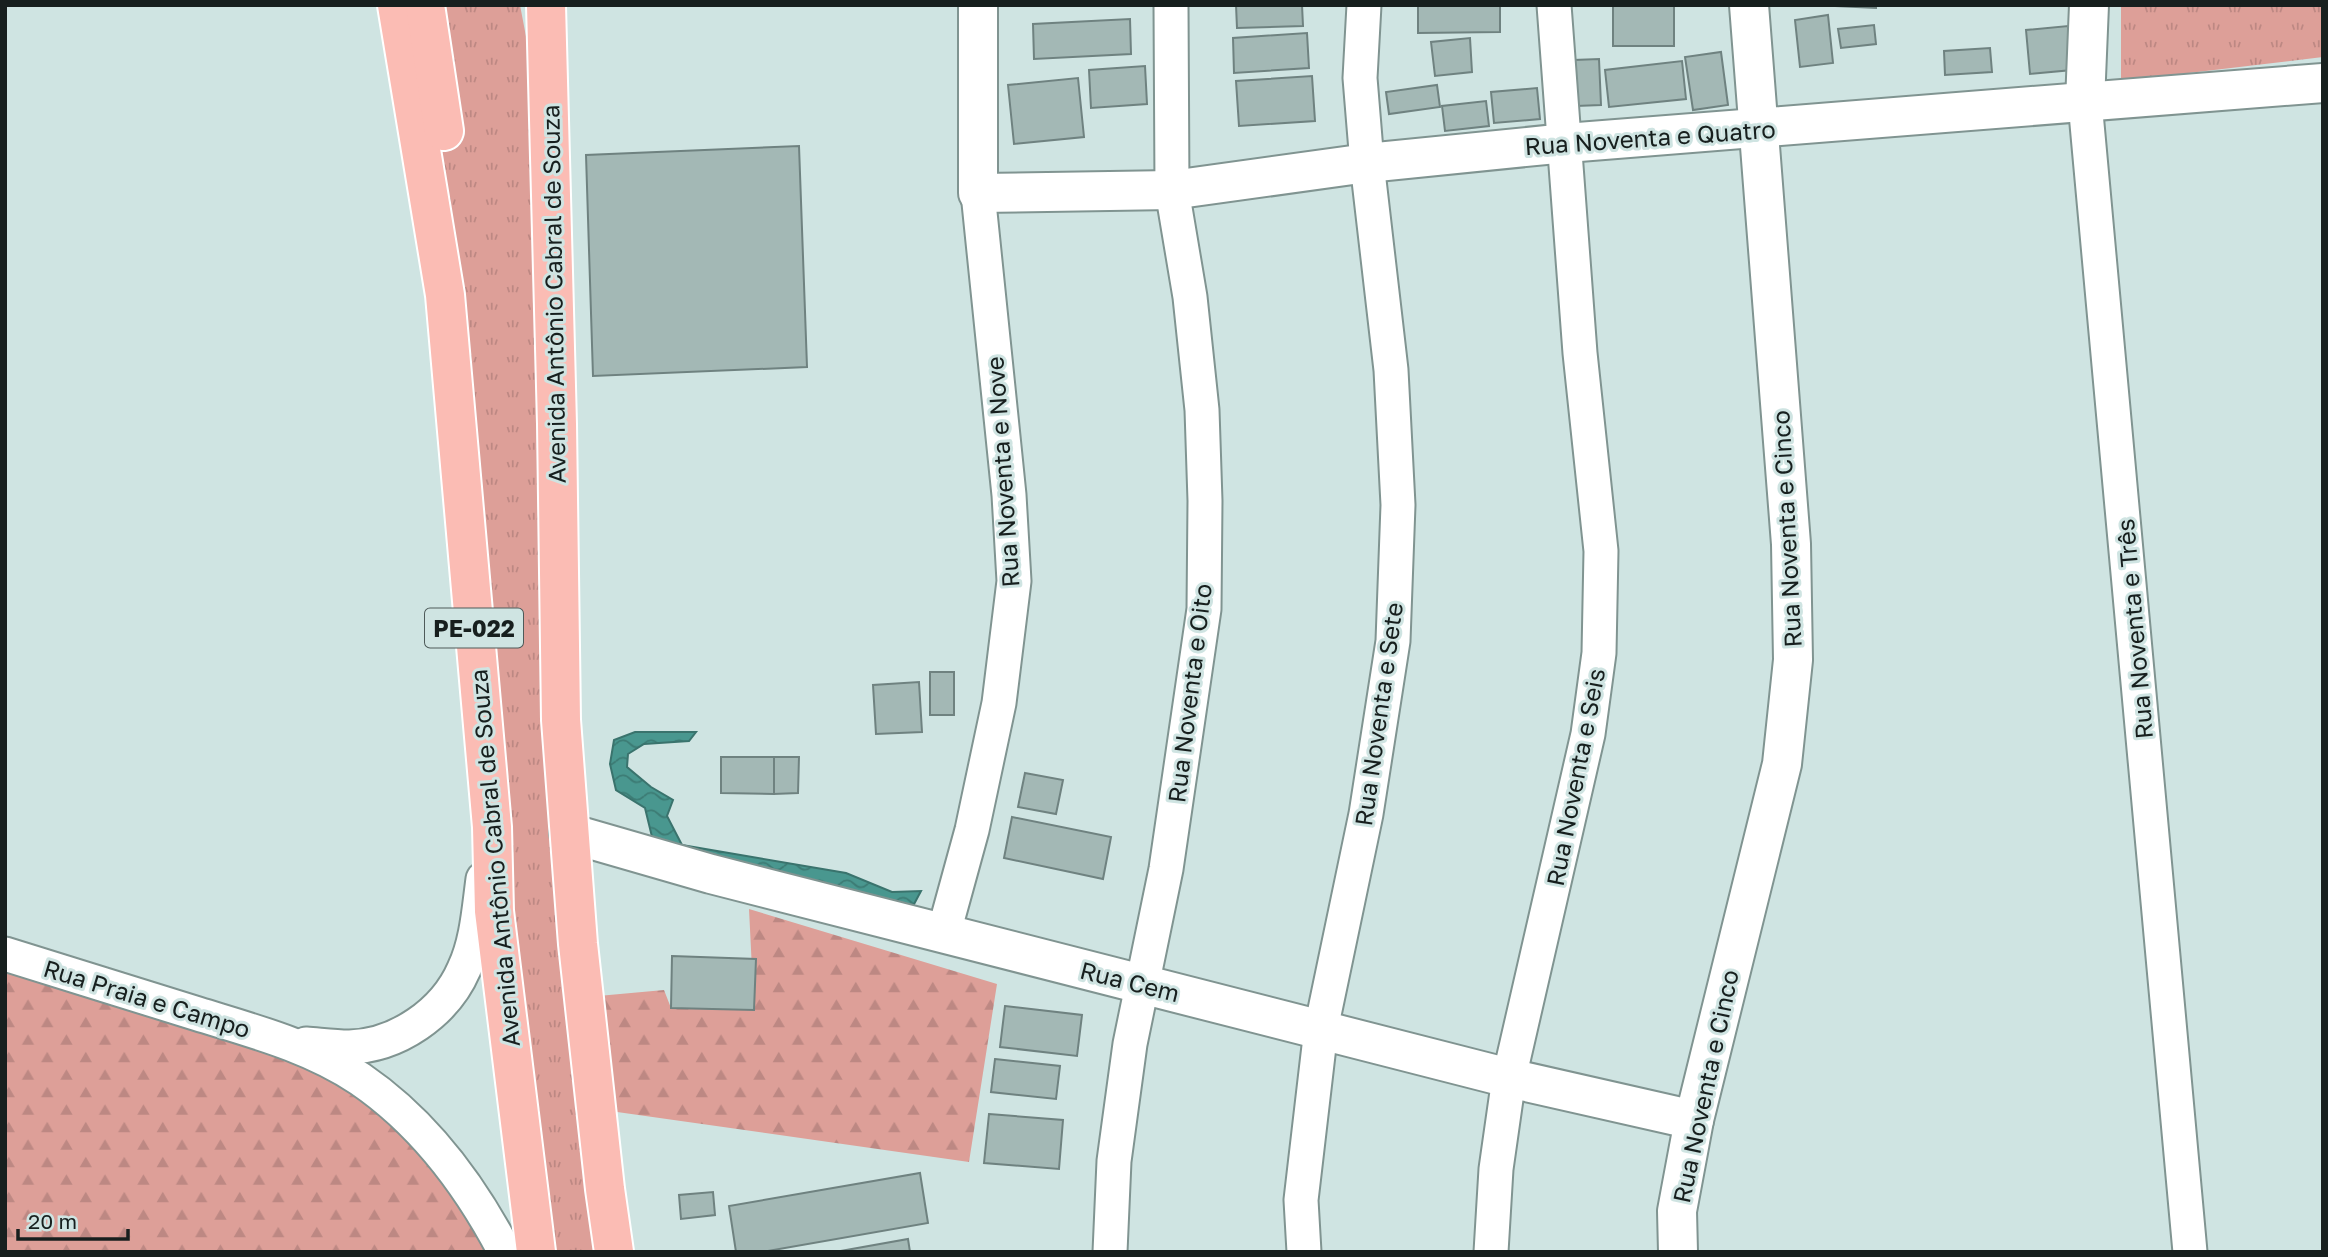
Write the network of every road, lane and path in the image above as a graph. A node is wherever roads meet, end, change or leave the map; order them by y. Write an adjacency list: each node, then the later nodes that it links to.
1 (397, 5): 18 (highway, Avenida Antônio Cabral de Souza / PE-022)
2 (425, 5): 18 (highway)
3 (521, 5): 19 (highway)
4 (546, 5): 19 (highway, Avenida Antônio Cabral de Souza / PE-022)
5 (978, 5): 17 (street, Rua Noventa e Nove)
6 (1171, 5): 16 (street, Rua Noventa e Oito)
7 (1364, 5): 15 (street, Rua Noventa e Sete)
8 (1554, 5): 14 (street, Rua Noventa e Seis)
9 (1749, 5): 13 (street, Rua Noventa e Cinco)
10 (2089, 5): 12 (street, Rua Noventa e Três)
11 (2323, 83): 12 (street, Rua Noventa e Quatro)
12 (2085, 103): 13 (street, Rua Noventa e Quatro); 36 (street, Rua Noventa e Três)
13 (1758, 129): 14 (street, Rua Noventa e Quatro); 28 (street, Rua Noventa e Cinco)
14 (1566, 142): 15 (street, Rua Noventa e Quatro); 27 (street, Rua Noventa e Seis)
15 (1367, 163): 16 (street, Rua Noventa e Quatro); 25 (street, Rua Noventa e Sete)
16 (1172, 190): 17 (street, Rua Noventa e Quatro); 24 (street, Rua Noventa e Oito)
17 (978, 193): 22 (street, Rua Noventa e Nove)
18 (445, 295): 20 (highway, Avenida Antônio Cabral de Souza / PE-022)
19 (557, 424): 21 (highway, Avenida Antônio Cabral de Souza / PE-022)
20 (492, 827): 26 (street, Rua Praia e Campo); 30 (highway, Avenida Antônio Cabral de Souza / PE-022)
21 (569, 833): 22 (street, Rua Cem); 31 (highway, Avenida Antônio Cabral de Souza / PE-022)
22 (944, 932): 24 (street, Rua Cem)
23 (5, 954): 26 (street, Rua Praia e Campo)
24 (1142, 984): 25 (street, Rua Cem); 32 (street, Rua Noventa e Oito)
25 (1321, 1029): 27 (street, Rua Cem); 33 (street, Rua Noventa e Sete)
26 (289, 1042): 29 (street, Rua Praia e Campo)
27 (1509, 1078): 28 (street, Rua Cem); 34 (street, Rua Noventa e Seis)
28 (1694, 1120): 35 (street, Rua Noventa e Cinco)
29 (505, 1252)
30 (536, 1252)
31 (614, 1252)
32 (1110, 1252)
33 (1304, 1252)
34 (1490, 1252)
35 (1678, 1252)
36 (2190, 1252)

